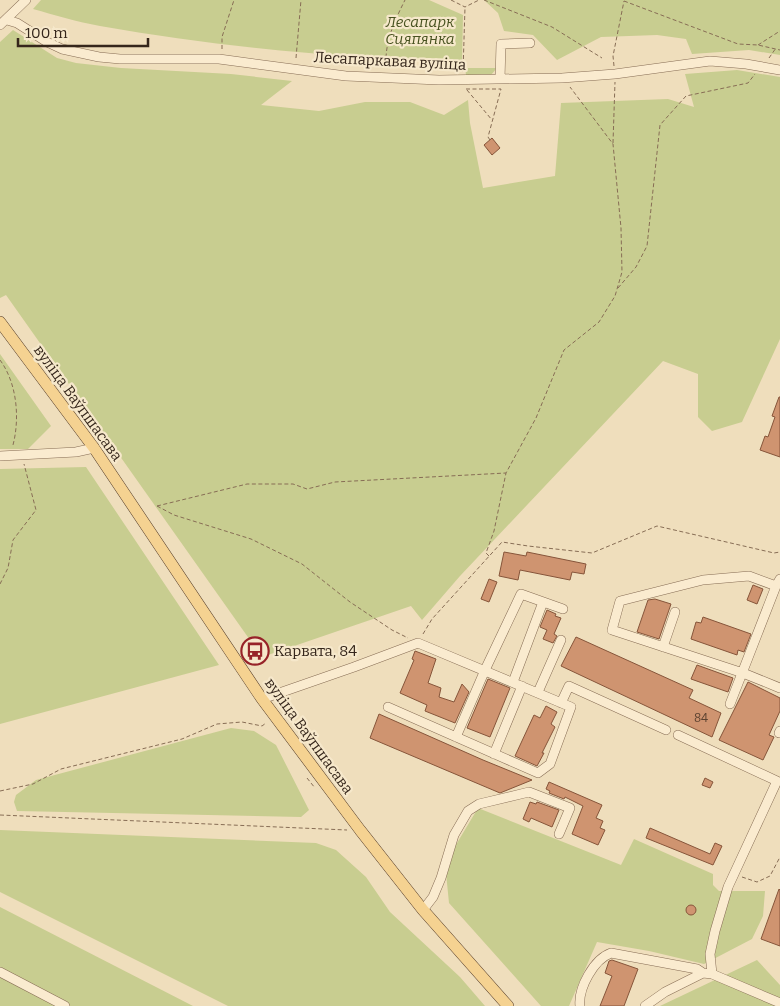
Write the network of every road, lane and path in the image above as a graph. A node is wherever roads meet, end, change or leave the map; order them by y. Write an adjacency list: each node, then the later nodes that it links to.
1 (26, 0): 10 (street)
2 (234, 0): 14 (path)
3 (301, 0): 17 (path)
4 (405, 0): 19 (path)
5 (451, 0): 9 (path)
6 (479, 0): 9 (path)
7 (484, 0): 18 (path)
8 (624, 0): 13 (path); 23 (path)
9 (464, 7): 20 (path)
10 (3, 22): 25 (street, Лесапаркавая вуліца)
11 (780, 31): 13 (path)
12 (530, 43): 25 (street)
13 (758, 45): 15 (path)
14 (222, 48)
15 (776, 48): 16 (path); 21 (path)
16 (780, 50)
17 (296, 58)
18 (602, 58)
19 (386, 64)
20 (463, 66)
21 (762, 67): 22 (street, Лесапаркавая вуліца); 23 (street, Лесапаркавая вуліца); 31 (path)
22 (780, 70)
23 (615, 74): 24 (street, Лесапаркавая вуліца); 30 (path)
24 (562, 78): 25 (street, Лесапаркавая вуліца); 30 (path)
25 (500, 79)
26 (463, 84): 27 (path)
27 (467, 90): 28 (path); 28 (path)
28 (493, 121): 29 (path)
29 (490, 140)
30 (613, 144): 31 (path)
31 (617, 290): 38 (path)
32 (0, 322): 34 (main road, вуліца Ваўпшасава)
33 (0, 360): 37 (path)
34 (94, 448): 35 (street); 54 (main road, вуліца Ваўпшасава)
35 (22, 455): 37 (street); 42 (path)
36 (0, 456): 37 (street)
37 (10, 456)
38 (506, 473): 40 (path); 47 (path)
39 (780, 552): 40 (path)
40 (490, 556): 47 (path)
41 (778, 583): 48 (street); 50 (street)
42 (0, 584)
43 (543, 602): 44 (street); 49 (street); 51 (street)
44 (563, 609)
45 (675, 612): 48 (street)
46 (561, 640): 53 (street)
47 (418, 643): 49 (street); 54 (street)
48 (663, 647): 50 (street)
49 (485, 670): 51 (street); 61 (street)
50 (742, 673): 52 (street); 56 (street)
51 (518, 684): 53 (street); 62 (street)
52 (780, 688)
53 (538, 692): 55 (street)
54 (262, 699): 65 (main road, вуліца Ваўпшасава)
55 (561, 702): 59 (street); 62 (street)
56 (730, 704)
57 (388, 708): 61 (street)
58 (268, 721): 63 (path)
59 (666, 730)
60 (678, 735): 68 (street)
61 (456, 737): 62 (street)
62 (494, 754)
63 (0, 792)
64 (0, 815): 65 (path)
65 (360, 830): 69 (main road, вуліца Ваўпшасава)
66 (559, 834): 69 (street)
67 (780, 857): 68 (path)
68 (734, 874): 71 (street)
69 (423, 910): 74 (main road, вуліца Ваўпшасава)
70 (0, 972): 73 (street)
71 (707, 973): 72 (street); 75 (street); 76 (street)
72 (780, 1003)
73 (65, 1006)
74 (508, 1006)
75 (580, 1006)
76 (644, 1006)

